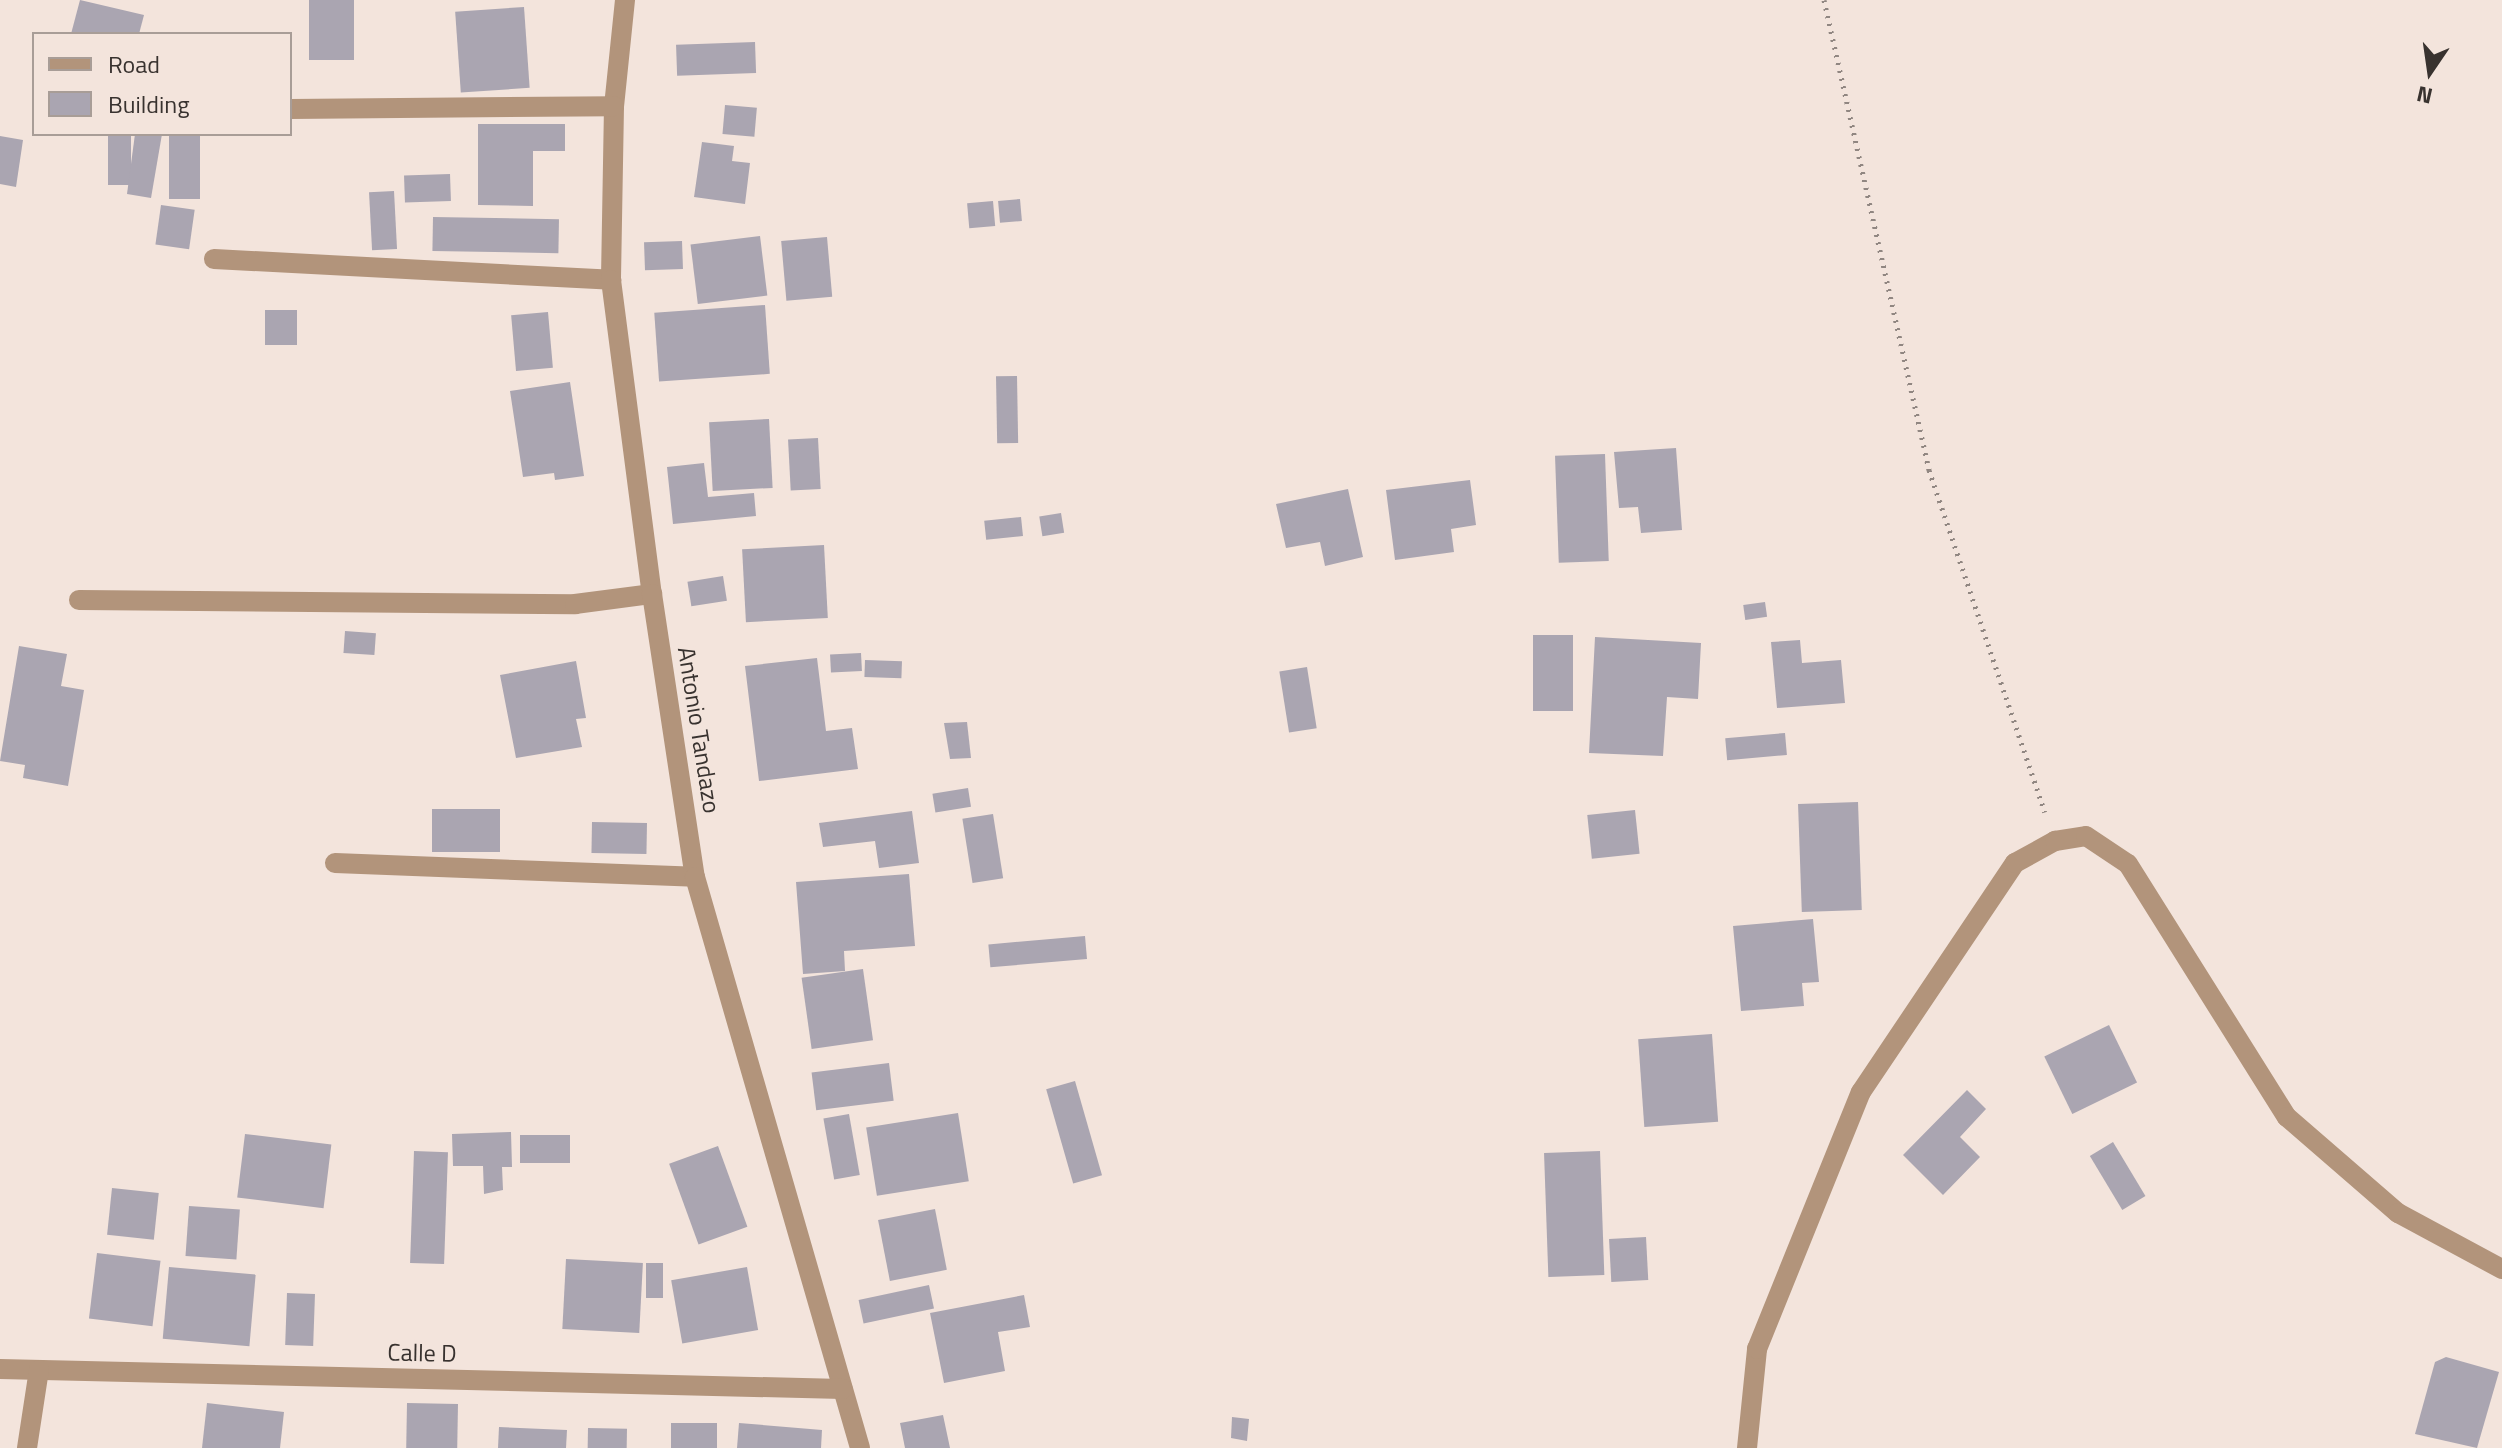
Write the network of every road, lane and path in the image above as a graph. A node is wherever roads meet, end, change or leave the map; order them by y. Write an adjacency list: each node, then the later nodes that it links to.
1 (625, 0): 3 (street, Antonio Tandazo)
2 (1824, 0): 9 (path)
3 (614, 106): 4 (street); 6 (street, Antonio Tandazo)
4 (292, 109)
5 (214, 259): 6 (street)
6 (611, 280): 7 (street, Antonio Tandazo)
7 (652, 594): 8 (street); 11 (street, Antonio Tandazo)
8 (79, 600)
9 (2055, 841): 12 (street); 18 (street)
10 (335, 863): 11 (street)
11 (695, 877): 15 (street, Antonio Tandazo)
12 (2502, 1269)
13 (0, 1369): 14 (street, Calle D)
14 (39, 1370): 15 (street, Calle D); 16 (street)
15 (843, 1389): 17 (street, Antonio Tandazo)
16 (27, 1448)
17 (860, 1448)
18 (1747, 1448)

